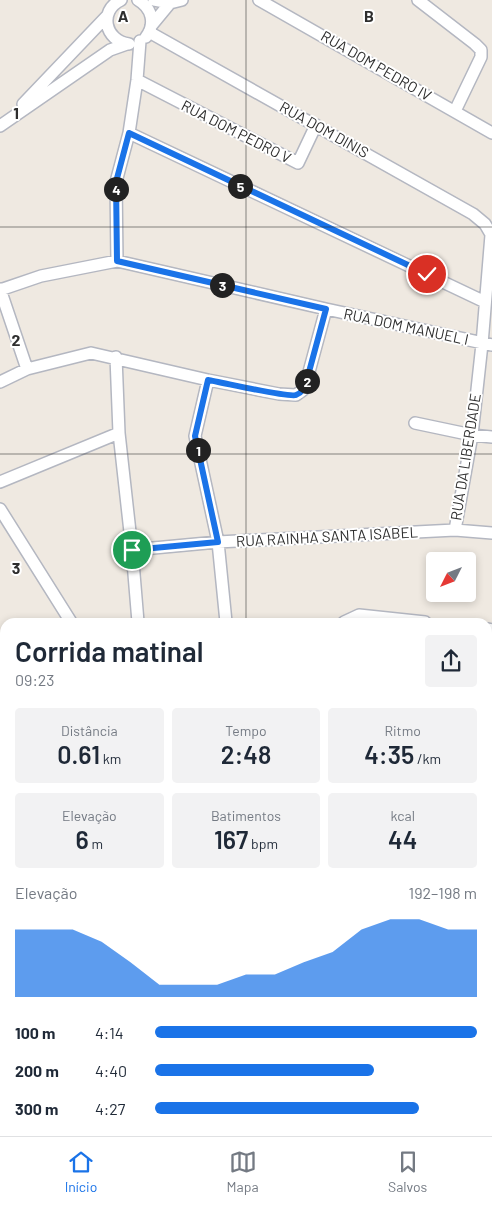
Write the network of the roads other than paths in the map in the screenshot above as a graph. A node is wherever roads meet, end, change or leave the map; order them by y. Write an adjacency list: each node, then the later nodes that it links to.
1 (138, 0): 11 (street)
2 (154, 0): 8 (street)
3 (182, 0): 8 (street)
4 (259, 0): 15 (street, RUA DOM PEDRO IV)
5 (418, 0): 9 (street)
6 (438, 0): 9 (street)
7 (115, 2): 10 (street)
8 (170, 3): 11 (street)
9 (431, 10): 15 (street)
10 (107, 16): 13 (street); 16 (street)
11 (150, 29): 12 (street); 17 (street, RUA DOM DINIS)
12 (140, 41): 13 (street); 14 (street)
13 (127, 44): 16 (street)
14 (137, 80): 17 (street, RUA DOM PEDRO V); 18 (street)
15 (455, 111): 19 (street, RUA DOM PEDRO IV)
16 (3, 124)
17 (316, 125): 20 (street, RUA DOM DINIS)
18 (129, 133): 21 (street); 23 (street)
19 (492, 133)
20 (492, 236): 23 (street, RUA DA LIBERDADE)
21 (117, 261): 22 (street, RUA DOM MANUEL I); 24 (street, RUA DOM MANUEL I)
22 (0, 290): 27 (street)
23 (485, 302): 25 (street, RUA DA LIBERDADE)
24 (326, 309): 25 (street, RUA DOM MANUEL I); 28 (street)
25 (487, 344): 32 (street, RUA DA LIBERDADE)
26 (116, 357): 27 (street); 28 (street); 31 (street)
27 (28, 369): 29 (street)
28 (208, 380): 38 (street)
29 (0, 382)
30 (415, 423): 32 (street)
31 (119, 433): 34 (street); 39 (street)
32 (472, 435): 33 (street); 36 (street, RUA DA LIBERDADE)
33 (492, 437)
34 (0, 482)
35 (0, 509): 40 (street)
36 (455, 530): 37 (street, RUA RAINHA SANTA ISABEL); 38 (street, RUA RAINHA SANTA ISABEL)
37 (492, 533)
38 (218, 542): 39 (street, RUA RAINHA SANTA ISABEL); 42 (street)
39 (132, 550): 41 (street)
40 (68, 618)
41 (138, 618)
42 (226, 618)
43 (353, 618): 44 (street)
44 (387, 618)

